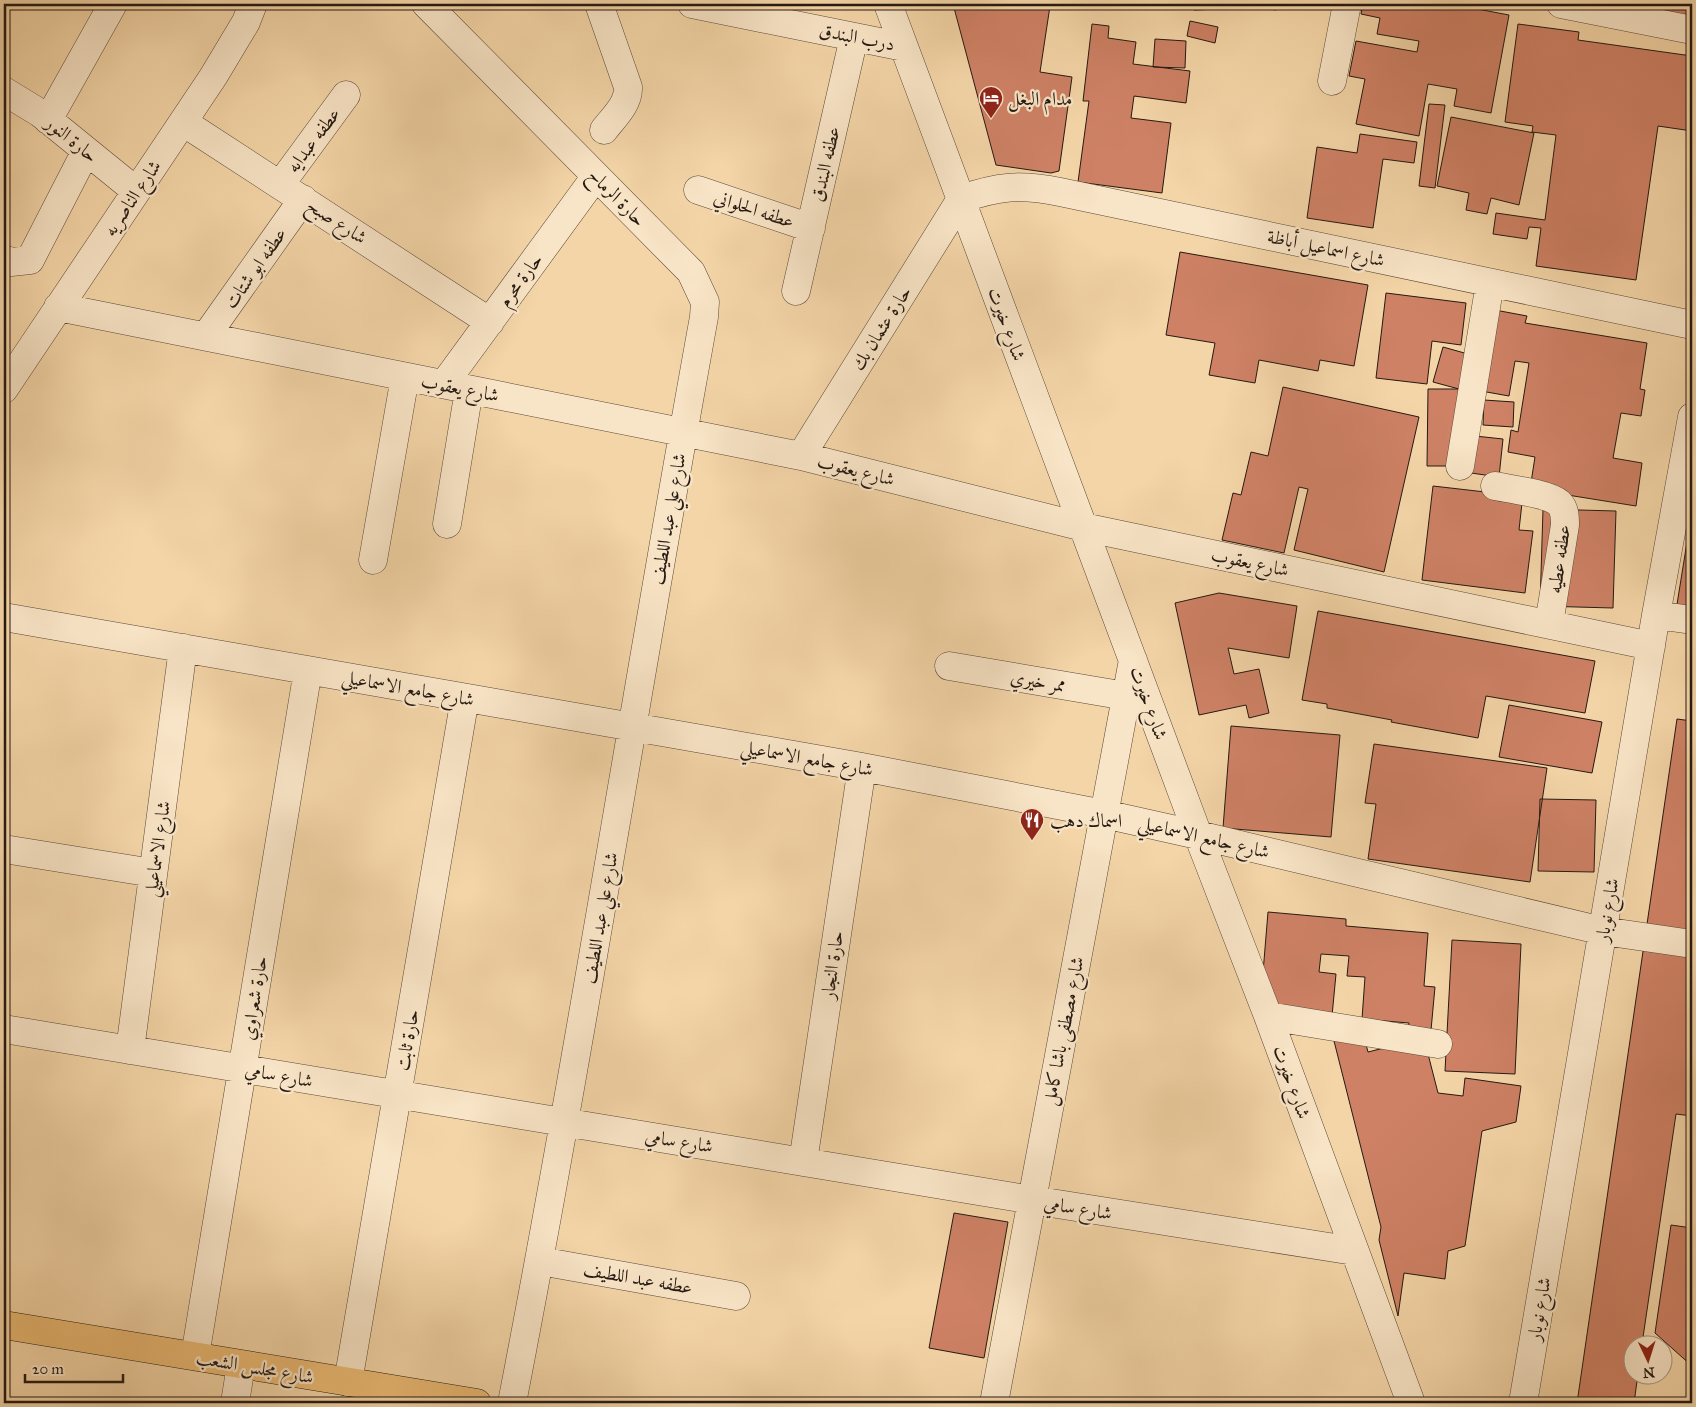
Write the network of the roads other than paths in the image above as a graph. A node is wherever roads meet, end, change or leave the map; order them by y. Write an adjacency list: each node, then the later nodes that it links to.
1 (112, 4): 15 (street)
2 (253, 4): 16 (street, شارع الناصريه)
3 (426, 4): 19 (street, حارة الرماح)
4 (599, 4): 17 (street)
5 (692, 4): 10 (street, درب البندق)
6 (888, 4): 11 (street, شارع خيرت)
7 (1347, 4): 12 (street)
8 (1578, 5): 9 (street)
9 (1692, 30)
10 (854, 36): 11 (street, درب البندق); 25 (street, عطفه البندق)
11 (904, 47): 24 (street, شارع خيرت)
12 (1332, 81)
13 (4, 91): 15 (street, حارة النور)
14 (346, 95): 20 (street, عطفه عبدايه)
15 (48, 120): 18 (street, حارة النور)
16 (183, 122): 20 (street, شارع صبح); 22 (street, شارع الناصريه)
17 (604, 130)
18 (86, 151): 22 (street, حارة النور); 26 (street)
19 (596, 176): 30 (street, حارة محرم); 37 (street, حارة الرماح)
20 (280, 184): 23 (street, شارع صبح)
21 (698, 190): 25 (street, عطفه الحلواني)
22 (136, 191): 29 (street, شارع الناصريه)
23 (303, 199): 30 (street, شارع صبح); 32 (street, عطفه ابو شتات)
24 (961, 199): 27 (street, شارع اسماعيل أباظة); 38 (street, حارة عثمان بك); 43 (street, شارع خيرت)
25 (811, 228): 28 (street, عطفه البندق)
26 (4, 259)
27 (1490, 283): 31 (street, شارع اسماعيل أباظة); 39 (street)
28 (796, 291)
29 (58, 307): 32 (street, شارع يعقوب); 35 (street, شارع الناصريه)
30 (490, 322): 34 (street, حارة محرم)
31 (1692, 325)
32 (206, 336): 33 (street, شارع يعقوب)
33 (405, 377): 34 (street, شارع يعقوب); 44 (street)
34 (456, 387): 37 (street, شارع يعقوب); 42 (street)
35 (4, 389)
36 (1692, 417): 41 (street, شارع نوبار)
37 (683, 433): 38 (street, شارع يعقوب); 56 (street, شارع علي عبد اللطيف)
38 (801, 456): 43 (street, شارع يعقوب)
39 (1460, 466)
40 (1495, 486): 48 (street, عطفه عطيه)
41 (1684, 514): 45 (street, شارع نوبار)
42 (447, 524)
43 (1083, 527): 48 (street, شارع يعقوب); 51 (street, شارع خيرت)
44 (373, 560)
45 (1656, 615): 47 (street); 49 (street, شارع نوبار)
46 (4, 617): 50 (street, شارع جامع الاسماعيلي)
47 (1692, 620)
48 (1549, 624): 49 (street, شارع يعقوب)
49 (1651, 646): 62 (street, شارع نوبار)
50 (183, 648): 53 (street, شارع جامع الاسماعيلي); 61 (street, شارع الاسماعيلي)
51 (1133, 660): 54 (street, شارع مصطفى باشا كامل); 59 (street, شارع خيرت)
52 (949, 666): 54 (street, ممر خيري)
53 (308, 670): 55 (street, شارع جامع الاسماعيلي); 68 (street, حارة شعراوي)
54 (1126, 696): 58 (street, شارع مصطفى باشا كامل)
55 (465, 698): 56 (street, شارع جامع الاسماعيلي); 69 (street, حارة ثابت)
56 (632, 727): 57 (street, شارع جامع الاسماعيلي); 70 (street, شارع علي عبد اللطيف)
57 (862, 767): 58 (street, شارع جامع الاسماعيلي); 71 (street, حارة النجار)
58 (1104, 814): 59 (street, شارع جامع الاسماعيلي); 72 (street, شارع مصطفى باشا كامل)
59 (1198, 835): 62 (street, شارع جامع الاسماعيلي); 64 (street, شارع خيرت)
60 (4, 849): 61 (street)
61 (153, 873): 67 (street, شارع الاسماعيلي)
62 (1603, 931): 63 (street, شارع جامع الاسماعيلي); 85 (street, شارع نوبار)
63 (1692, 944)
64 (1268, 1016): 66 (street); 73 (street, شارع خيرت)
65 (4, 1029): 67 (street, شارع سامي)
66 (1438, 1044)
67 (130, 1050): 68 (street, شارع سامي)
68 (242, 1068): 69 (street, شارع سامي); 77 (street, حارة شعراوي)
69 (398, 1094): 70 (street, شارع سامي); 79 (street, حارة ثابت)
70 (565, 1122): 71 (street, شارع سامي); 74 (street, شارع علي عبد اللطيف)
71 (803, 1162): 72 (street, شارع سامي)
72 (1032, 1200): 73 (street, شارع سامي); 83 (street, شارع مصطفى باشا كامل)
73 (1354, 1251): 84 (street, شارع خيرت)
74 (540, 1261): 75 (street, عطفه عبد اللطيف); 82 (street, شارع علي عبد اللطيف)
75 (736, 1296)
76 (4, 1325): 77 (main road, شارع مجلس الشعب)
77 (195, 1356): 78 (main road, شارع مجلس الشعب)
78 (241, 1365): 79 (main road, شارع مجلس الشعب); 80 (street)
79 (348, 1382): 81 (main road, شارع مجلس الشعب)
80 (235, 1403)
81 (476, 1403)
82 (512, 1403)
83 (994, 1403)
84 (1411, 1403)
85 (1523, 1403)

